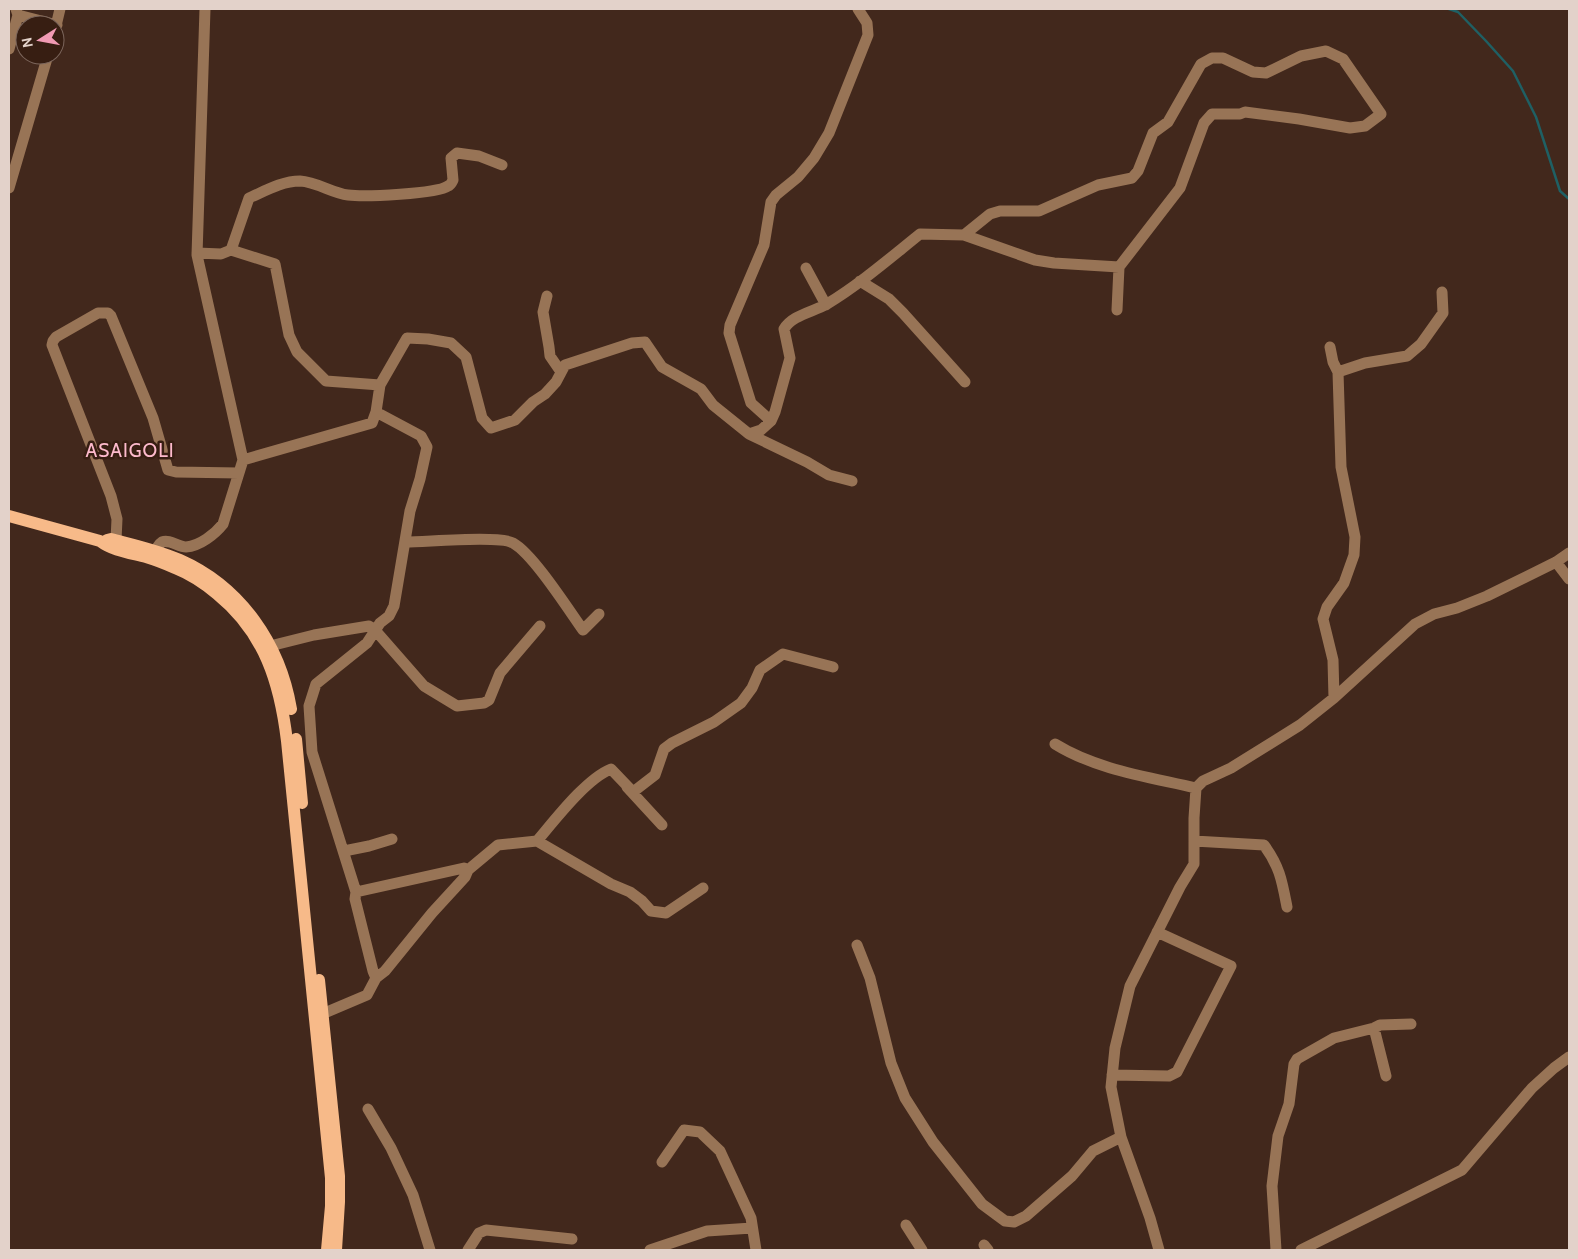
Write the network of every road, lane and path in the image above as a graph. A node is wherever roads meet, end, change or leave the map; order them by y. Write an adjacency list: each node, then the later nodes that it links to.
1 (205, 9): 12 (street)
2 (858, 9): 26 (street)
3 (17, 12): 4 (street)
4 (9, 49)
5 (45, 65): 7 (street)
6 (9, 145): 7 (street)
7 (20, 149): 9 (street)
8 (502, 165): 11 (street)
9 (9, 188)
10 (964, 235): 13 (street); 13 (street); 15 (street)
11 (231, 250): 12 (street); 24 (street)
12 (197, 253): 28 (street)
13 (1119, 267): 19 (street)
14 (806, 268): 18 (street)
15 (860, 281): 18 (street); 23 (street)
16 (1442, 292): 22 (street)
17 (547, 296): 21 (street)
18 (826, 305): 26 (street)
19 (1116, 310)
20 (1330, 347): 22 (street)
21 (561, 372): 24 (street); 27 (street)
22 (1338, 372): 44 (street)
23 (965, 382)
24 (380, 385): 25 (street)
25 (376, 412): 28 (street); 34 (street)
26 (771, 421): 27 (street)
27 (748, 434): 30 (street)
28 (243, 460): 29 (street)
29 (239, 473): 32 (street); 36 (street)
30 (852, 480)
31 (9, 516): 33 (main road)
32 (116, 540): 33 (main road); 36 (main road)
33 (100, 541): 36 (main road)
34 (406, 542): 39 (street); 41 (street)
35 (1569, 553): 37 (street)
36 (154, 555): 42 (main road); 60 (main road)
37 (1556, 562): 38 (street); 44 (street)
38 (1569, 579)
39 (600, 614)
40 (540, 626): 41 (street)
41 (375, 630): 42 (street); 52 (street)
42 (270, 646): 60 (main road)
43 (833, 667): 47 (street)
44 (1334, 698): 46 (street)
45 (1055, 744): 46 (street)
46 (1196, 788): 51 (street)
47 (633, 792): 48 (street); 50 (street)
48 (662, 825)
49 (392, 839): 52 (street)
50 (537, 841): 53 (street); 54 (street)
51 (1194, 841): 56 (street); 57 (street)
52 (344, 851): 55 (street)
53 (468, 870): 55 (street); 59 (street)
54 (703, 888)
55 (356, 892): 59 (street)
56 (1287, 907)
57 (1157, 932): 64 (street); 64 (street)
58 (857, 945): 67 (street)
59 (376, 978): 60 (street)
60 (318, 1015): 72 (main road); 73 (main road)
61 (1411, 1024): 62 (street)
62 (1374, 1028): 65 (street); 80 (street)
63 (1569, 1057): 81 (street)
64 (1112, 1075): 67 (street)
65 (1386, 1076)
66 (368, 1109): 74 (street)
67 (1120, 1137): 79 (street)
68 (662, 1162): 70 (street)
69 (906, 1225): 78 (street)
70 (752, 1228): 76 (street); 77 (street)
71 (572, 1239): 75 (street)
72 (327, 1250)
73 (336, 1250)
74 (430, 1250)
75 (468, 1250)
76 (650, 1250)
77 (756, 1250)
78 (922, 1250)
79 (1159, 1250)
80 (1276, 1250)
81 (1301, 1250)

